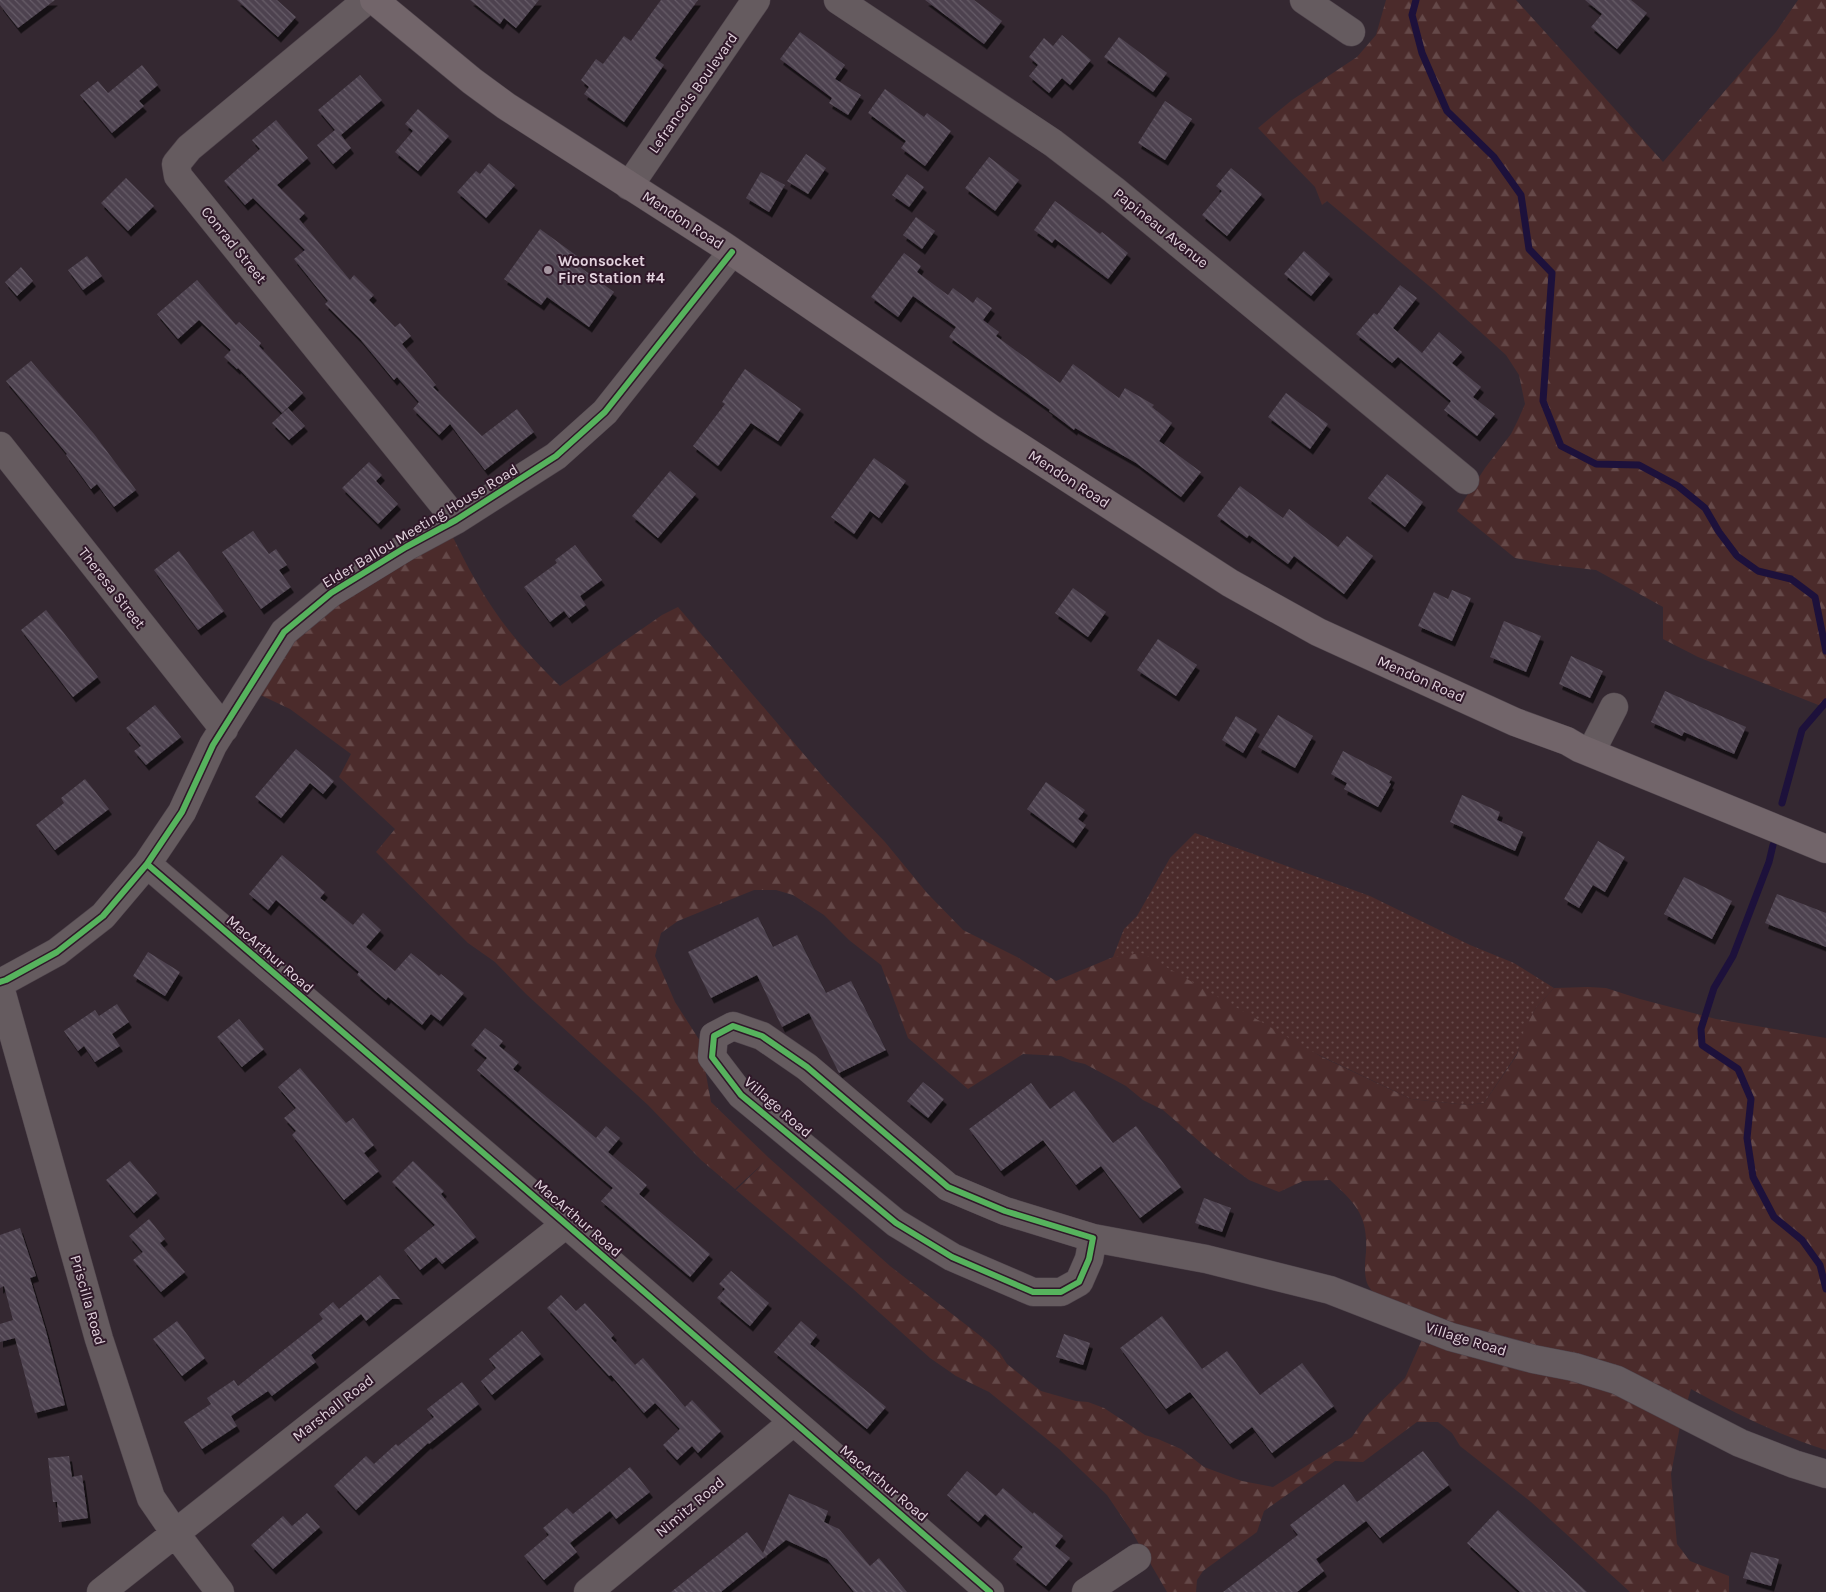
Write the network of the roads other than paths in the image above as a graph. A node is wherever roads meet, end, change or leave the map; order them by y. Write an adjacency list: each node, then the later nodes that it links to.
1 (367, 0): 11 (street, Conrad Street)
2 (374, 0): 7 (main road, Mendon Road)
3 (756, 0): 7 (street, Lefrancois Boulevard)
4 (838, 0): 10 (street, Papineau Avenue)
5 (1304, 0): 6 (street)
6 (1351, 32)
7 (629, 186): 8 (main road, Mendon Road)
8 (732, 252): 11 (street, Elder Ballou Meeting House Road); 14 (main road, Mendon Road)
9 (0, 446): 13 (street, Theresa Street)
10 (1465, 480)
11 (456, 520): 13 (street, Elder Ballou Meeting House Road)
12 (1614, 707): 14 (street)
13 (224, 729): 16 (street, Elder Ballou Meeting House Road)
14 (1591, 752): 15 (main road, Mendon Road)
15 (1826, 849)
16 (147, 864): 17 (street, Elder Ballou Meeting House Road); 19 (street, MacArthur Road)
17 (0, 982)
18 (0, 987): 23 (street, Priscilla Road)
19 (566, 1224): 21 (street, MacArthur Road); 23 (street, Marshall Road)
20 (1094, 1238): 20 (street, Village Road); 22 (street, Village Road)
21 (793, 1422): 27 (street, Nimitz Road); 28 (street, MacArthur Road)
22 (1826, 1474)
23 (175, 1533): 25 (street, Marshall Road); 26 (street, Priscilla Road)
24 (1137, 1558): 29 (street)
25 (101, 1592)
26 (220, 1592)
27 (588, 1592)
28 (990, 1592)
29 (1086, 1592)

